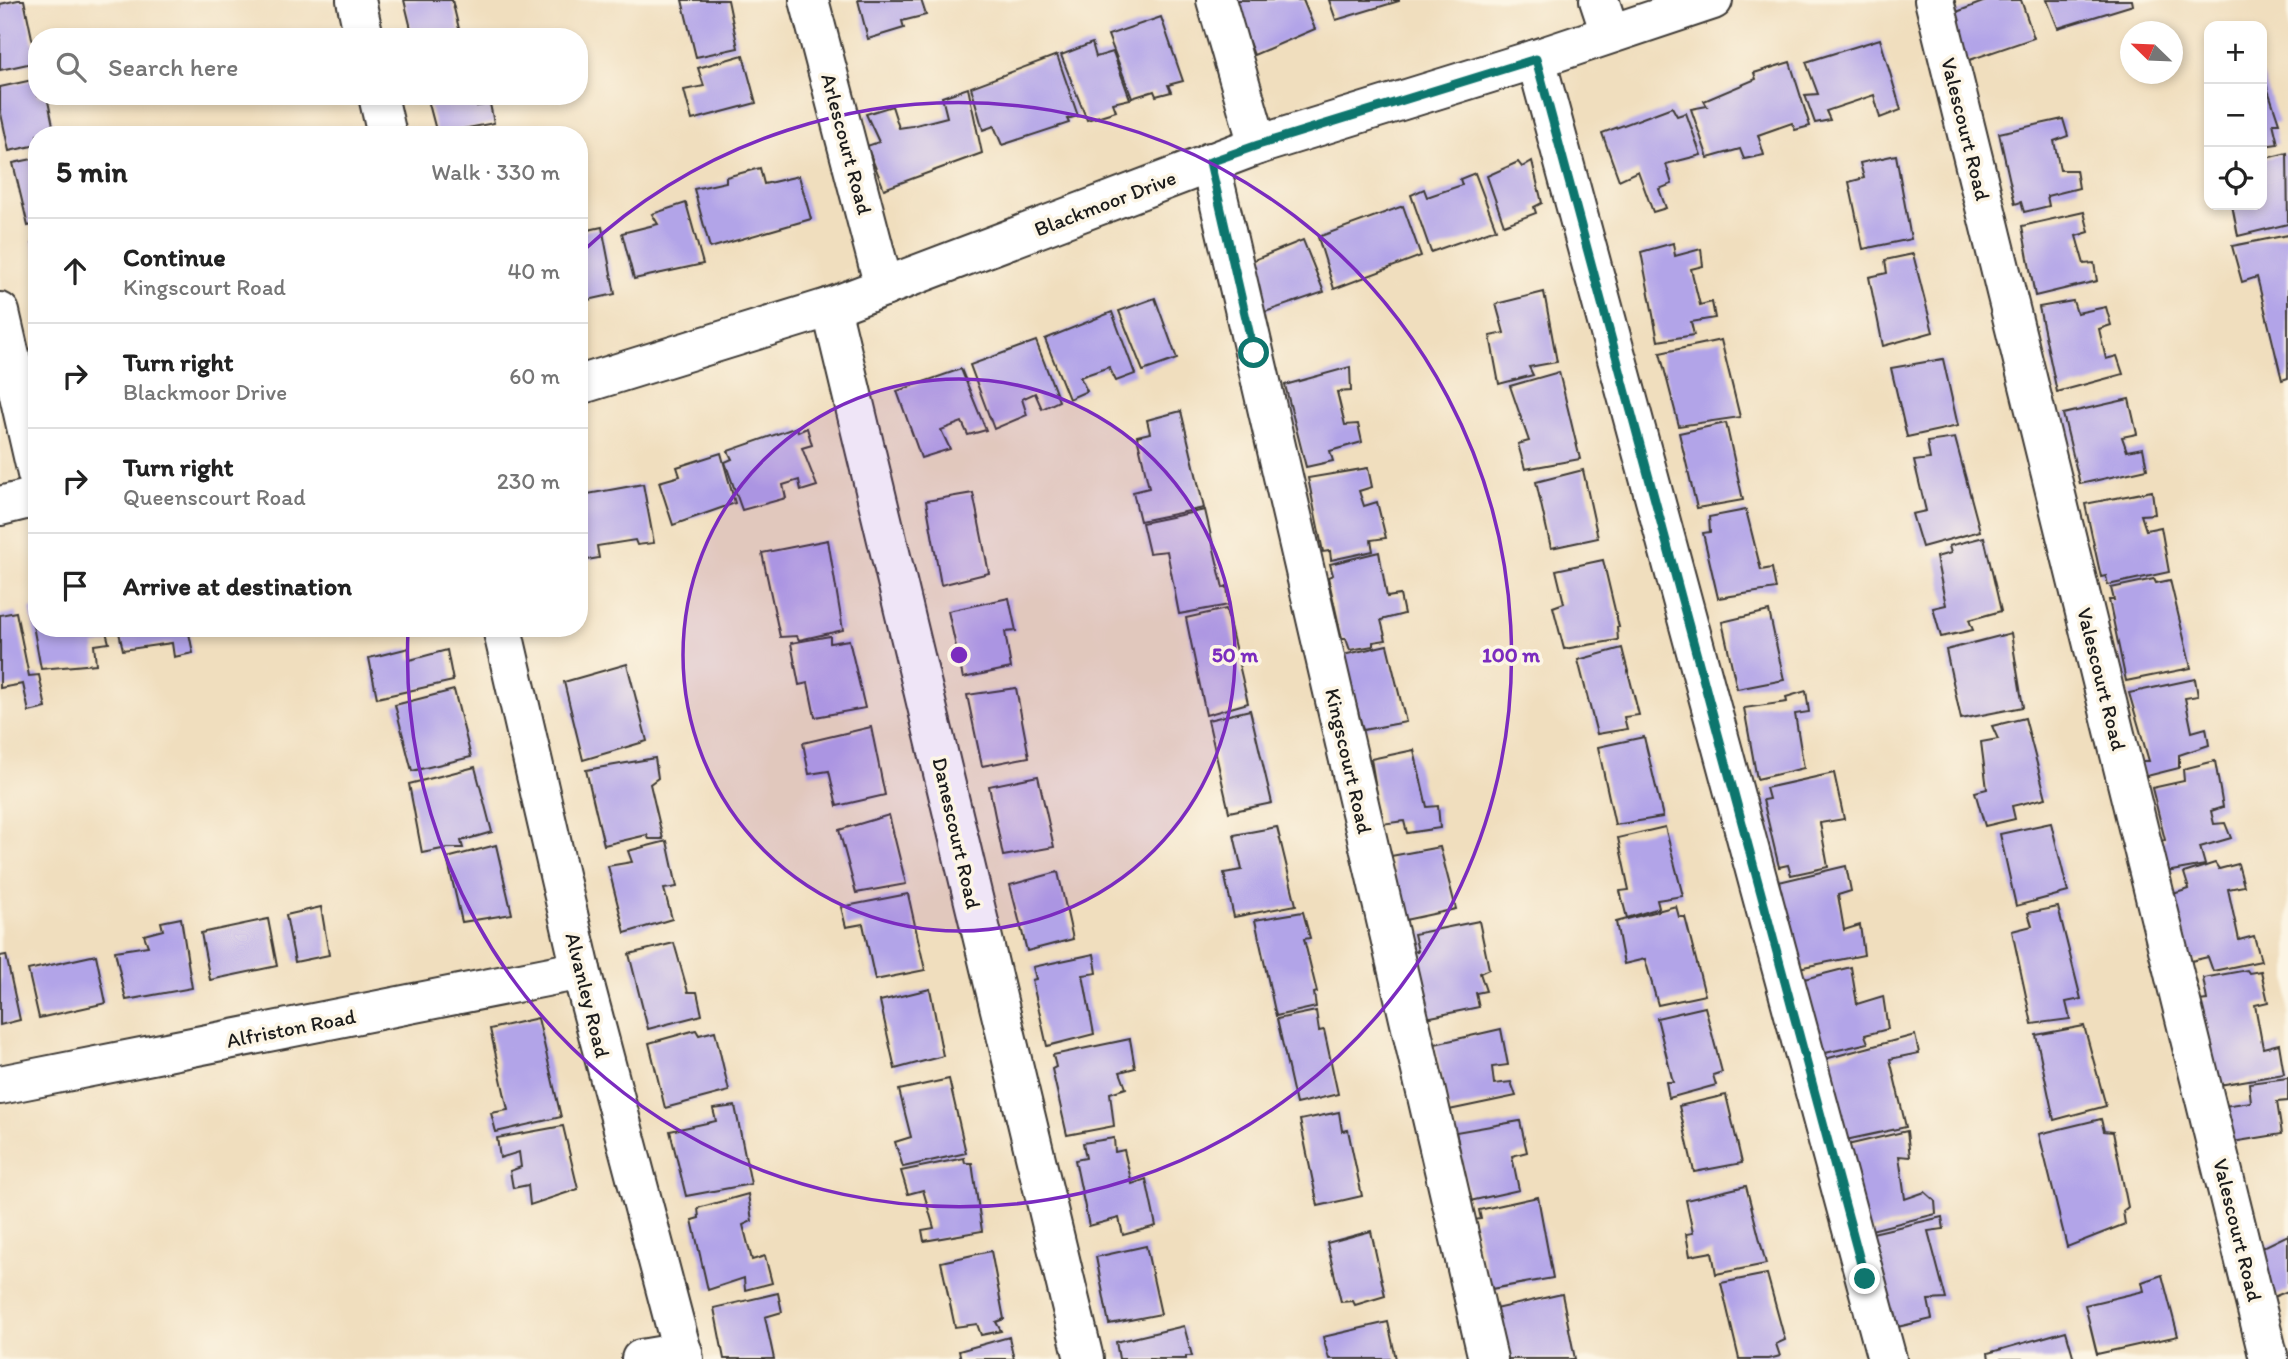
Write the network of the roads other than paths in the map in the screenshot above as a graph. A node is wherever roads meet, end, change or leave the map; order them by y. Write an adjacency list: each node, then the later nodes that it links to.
1 (356, 0): 7 (street)
2 (809, 0): 13 (street, Arlescourt Road)
3 (1216, 0): 11 (street)
4 (1713, 0): 6 (street, Blackmoor Drive)
5 (1934, 0): 28 (street, Valescourt Road)
6 (1605, 17): 8 (street, Blackmoor Drive)
7 (362, 28)
8 (1536, 59): 11 (street, Blackmoor Drive); 27 (street)
9 (380, 105): 10 (street)
10 (385, 126)
11 (1258, 145): 12 (street, Blackmoor Drive)
12 (1210, 162): 13 (street, Blackmoor Drive); 26 (street, Kingscourt Road)
13 (884, 287): 14 (street, Blackmoor Drive)
14 (831, 307): 16 (street, Blackmoor Drive); 25 (street, Danescourt Road)
15 (0, 312): 17 (street)
16 (588, 382)
17 (28, 435)
18 (28, 500): 19 (street)
19 (0, 506)
20 (504, 637): 21 (street, Alvanley Road)
21 (581, 971): 22 (street, Alfriston Road); 23 (street, Alvanley Road)
22 (0, 1085)
23 (683, 1355): 24 (street)
24 (641, 1359)
25 (1084, 1359)
26 (1488, 1359)
27 (1887, 1359)
28 (2270, 1359)

